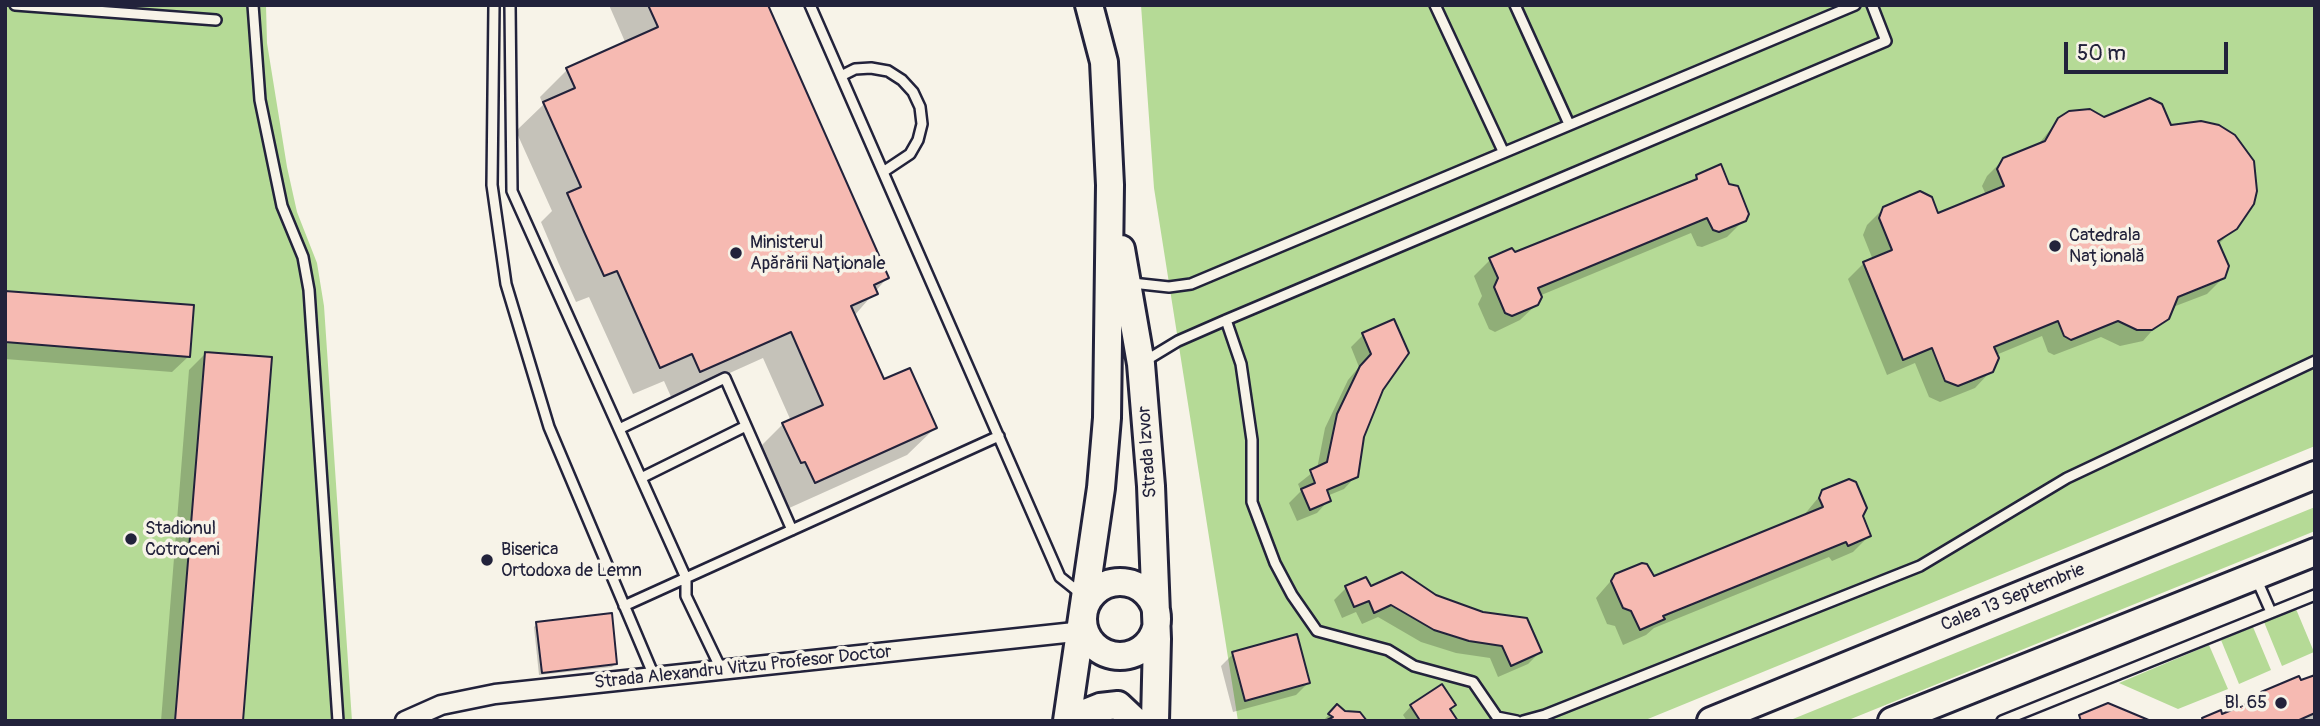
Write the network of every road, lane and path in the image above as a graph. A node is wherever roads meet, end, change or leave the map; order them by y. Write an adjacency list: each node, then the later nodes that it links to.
1 (15, 5): 11 (lane)
2 (253, 5): 37 (lane)
3 (494, 5): 31 (lane)
4 (510, 5): 22 (lane)
5 (810, 5): 12 (lane)
6 (1089, 5): 16 (main road, Strada Izvor)
7 (1435, 5): 14 (lane)
8 (1515, 5): 13 (lane)
9 (1855, 5): 13 (lane)
10 (1872, 5): 18 (lane)
11 (216, 20)
12 (841, 76): 15 (lane); 15 (lane)
13 (1569, 124): 14 (lane)
14 (1503, 151): 17 (lane)
15 (883, 172): 23 (lane)
16 (1110, 185): 17 (main road, Strada Izvor); 33 (main road, Strada Izvor)
17 (1126, 283): 20 (main road, Strada Izvor)
18 (1226, 320): 20 (lane); 43 (lane)
19 (2315, 361): 44 (lane)
20 (1140, 364): 34 (main road, Strada Izvor)
21 (746, 426): 22 (lane); 25 (lane); 26 (lane)
22 (619, 429): 25 (lane)
23 (999, 436): 26 (lane); 33 (lane)
24 (2315, 475): 45 (main road, Calea 13 Septembrie)
25 (641, 478): 29 (lane)
26 (792, 530): 29 (lane)
27 (2315, 552): 28 (main road)
28 (2255, 576): 32 (lane); 46 (main road)
29 (686, 578): 31 (lane); 35 (lane)
30 (2315, 595): 32 (lane)
31 (624, 606): 36 (lane)
32 (2271, 612): 47 (lane)
33 (1084, 617): 34 (main road); 34 (main road); 35 (street, Strada Alexandru Vitzu Profesor Doctor); 39 (main road, Strada Izvor)
34 (1157, 621): 42 (main road, Strada Izvor)
35 (720, 669): 36 (street, Strada Alexandru Vitzu Profesor Doctor)
36 (654, 676): 38 (street, Strada Alexandru Vitzu Profesor Doctor)
37 (338, 721)
38 (405, 721)
39 (1067, 721)
40 (1078, 721): 41 (main road)
41 (1135, 721)
42 (1156, 721)
43 (1517, 721)
44 (1523, 721)
45 (1711, 721)
46 (1892, 721)
47 (2002, 721)

